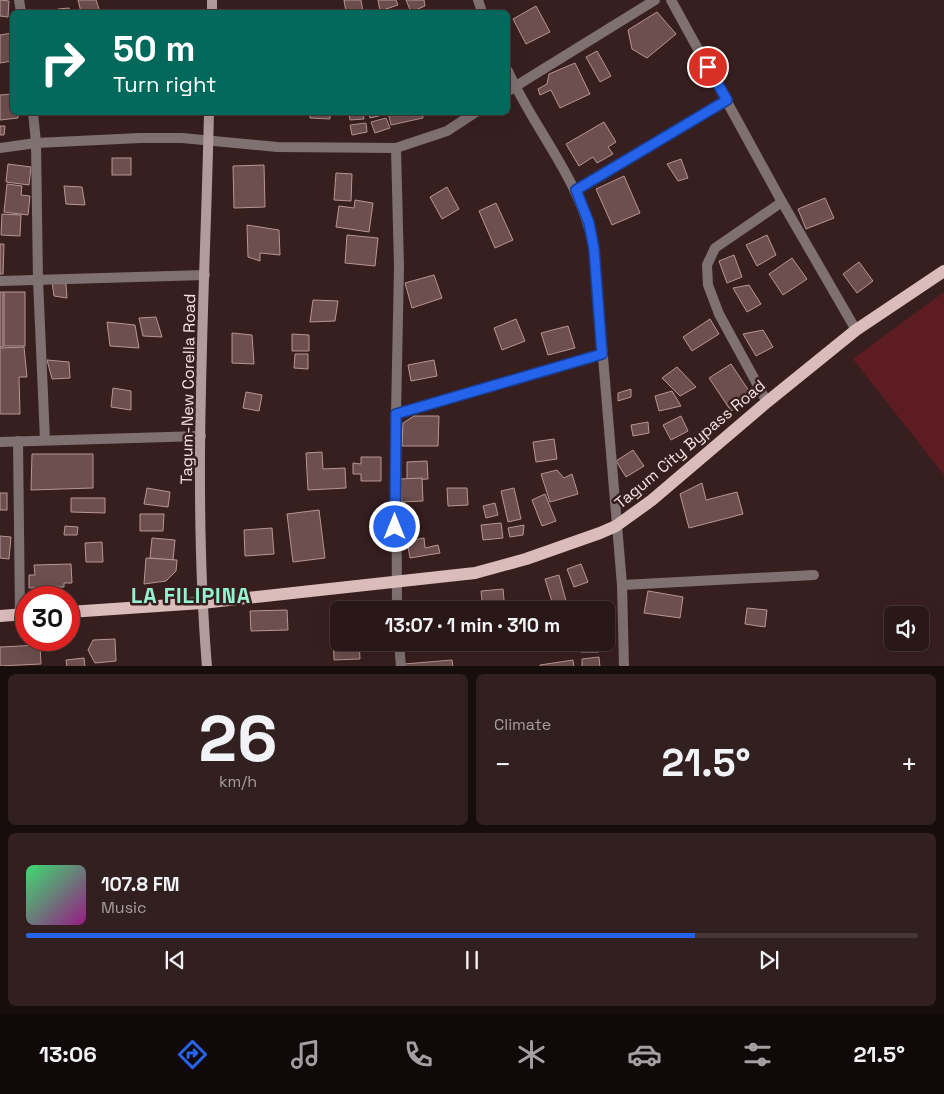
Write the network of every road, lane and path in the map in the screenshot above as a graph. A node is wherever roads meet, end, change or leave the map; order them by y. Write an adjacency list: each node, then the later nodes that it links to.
1 (655, 0): 3 (street)
2 (672, 0): 4 (street)
3 (511, 89): 12 (street)
4 (727, 100): 12 (street); 13 (street)
5 (33, 115): 9 (street)
6 (209, 115): 8 (main road, Tagum-New Corella Road)
7 (471, 115): 11 (street)
8 (208, 140): 9 (street); 11 (street); 15 (main road, Tagum-New Corella Road)
9 (36, 143): 10 (street); 16 (street)
10 (0, 148)
11 (396, 148): 21 (street)
12 (576, 190): 19 (street)
13 (782, 202): 18 (street); 20 (street)
14 (944, 271): 18 (main road, Tagum City Bypass Road)
15 (205, 275): 16 (street); 22 (main road, Tagum-New Corella Road)
16 (38, 280): 17 (street); 23 (street)
17 (0, 281)
18 (856, 330): 20 (main road, Tagum City Bypass Road)
19 (602, 354): 21 (street); 26 (street)
20 (767, 402): 26 (main road, Tagum City Bypass Road)
21 (396, 414): 28 (street)
22 (201, 436): 23 (street); 32 (main road, Tagum-New Corella Road)
23 (45, 440): 24 (street)
24 (18, 441): 25 (street); 30 (street)
25 (0, 442)
26 (616, 526): 28 (main road, Tagum City Bypass Road); 29 (street)
27 (814, 575): 29 (street)
28 (395, 583): 31 (street); 32 (main road, Tagum City Bypass Road)
29 (622, 585): 39 (street)
30 (22, 586)
31 (396, 601)
32 (202, 602): 33 (main road, Tagum City Bypass Road); 37 (main road, Tagum-New Corella Road)
33 (80, 611)
34 (15, 615): 35 (main road)
35 (0, 616)
36 (400, 651): 38 (street)
37 (207, 666)
38 (401, 666)
39 (624, 666)

